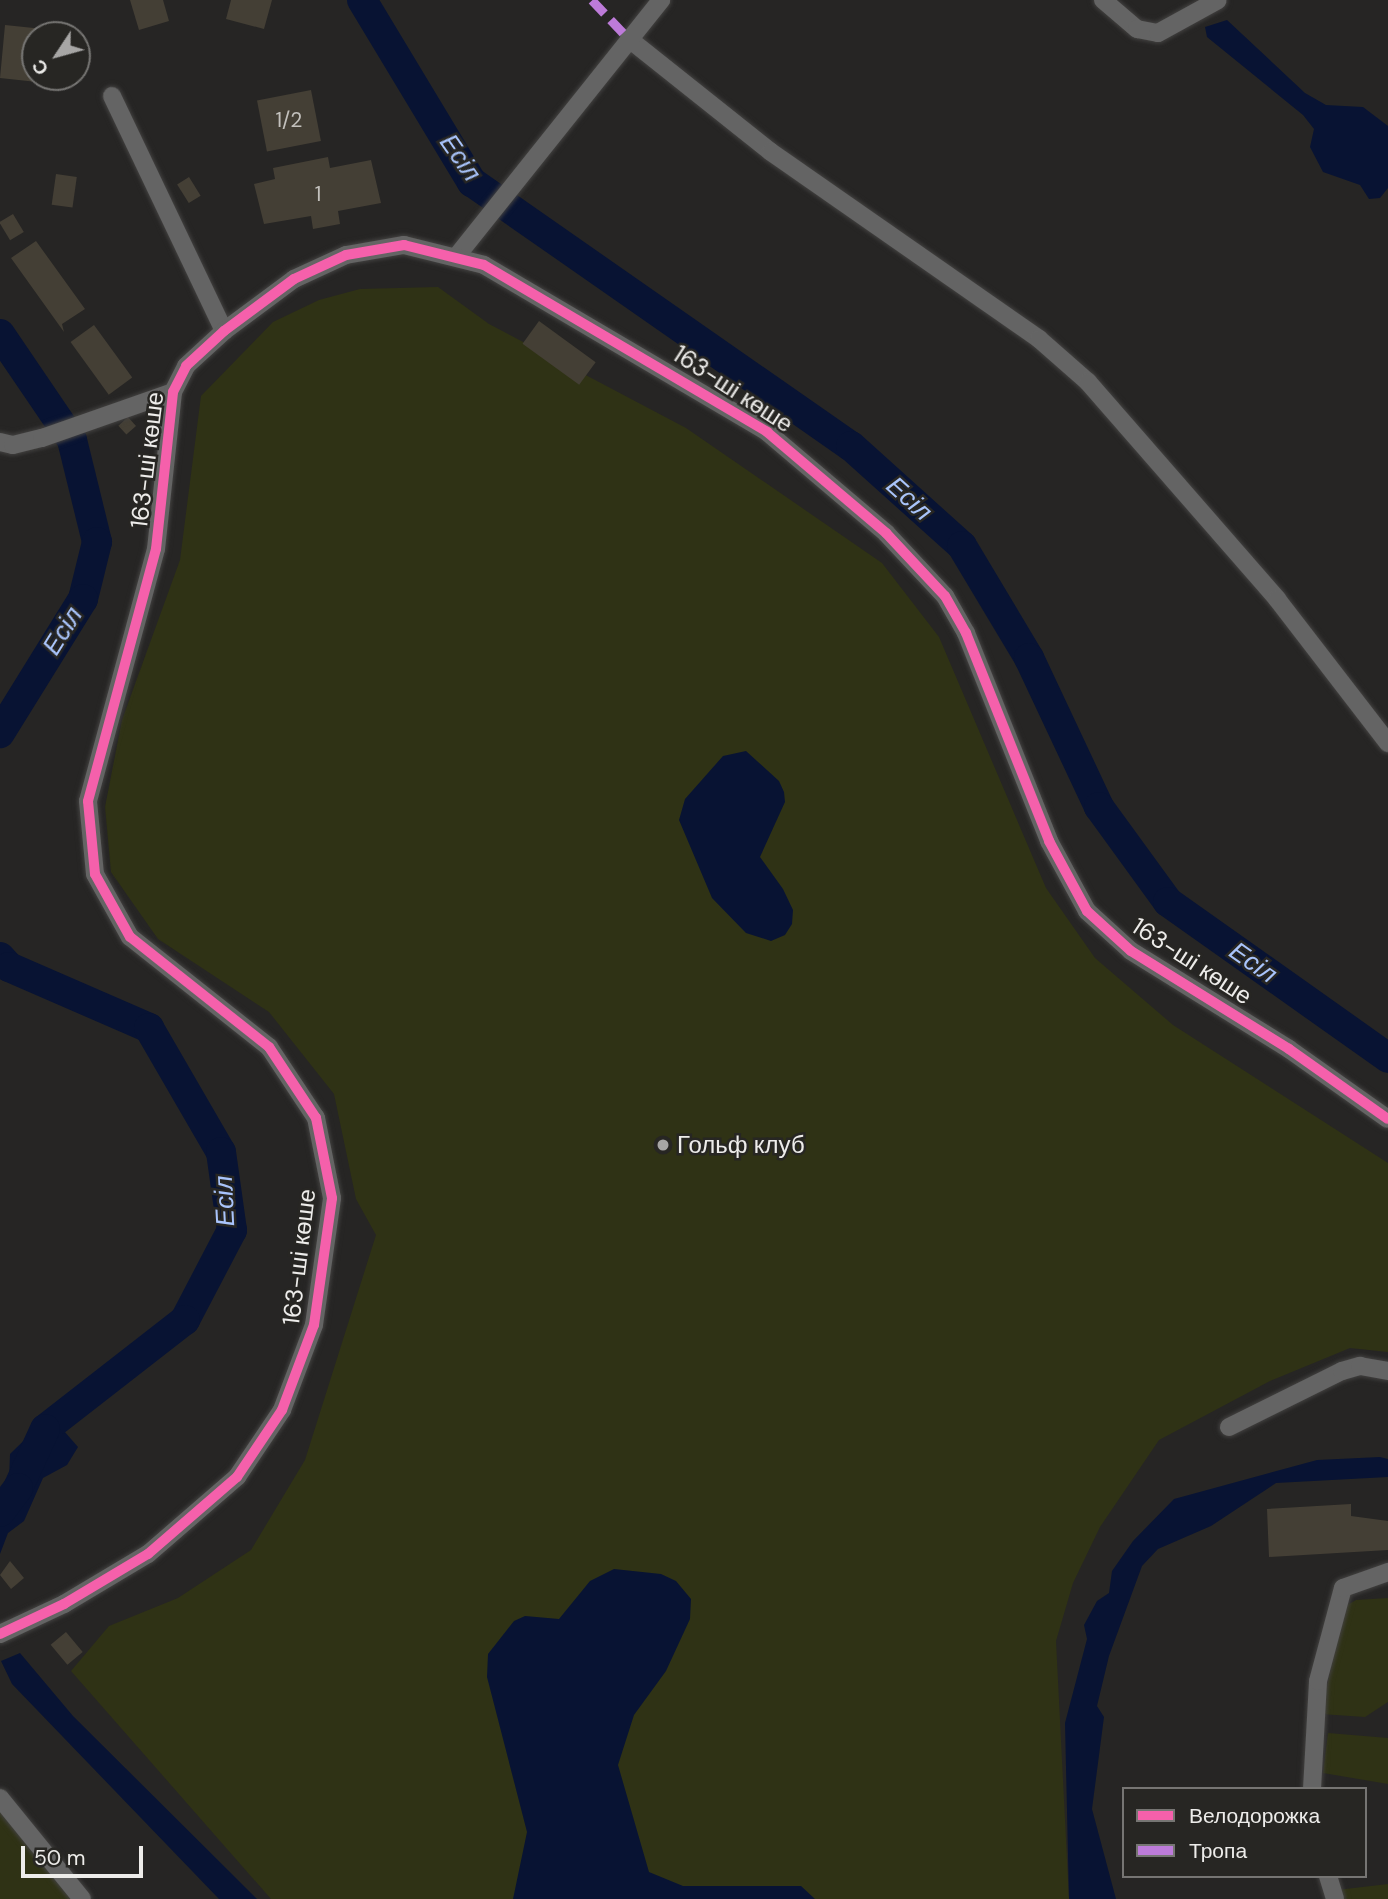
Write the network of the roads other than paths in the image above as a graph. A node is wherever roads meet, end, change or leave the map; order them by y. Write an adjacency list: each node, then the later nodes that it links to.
1 (660, 0): 4 (street)
2 (1103, 0): 3 (street)
3 (1218, 0)
4 (629, 39): 6 (street); 10 (street)
5 (112, 96): 7 (street)
6 (456, 257): 7 (street, 163-ші көше); 11 (street, 163-ші көше)
7 (224, 331): 8 (street, 163-ші көше)
8 (173, 392): 9 (street); 15 (street, 163-ші көше)
9 (0, 442)
10 (1388, 743)
11 (1388, 1119)
12 (1388, 1371): 13 (street)
13 (1229, 1427)
14 (1388, 1572): 16 (street)
15 (0, 1633)
16 (1312, 1787)
17 (0, 1798): 19 (street)
18 (1329, 1878): 20 (street)
19 (82, 1899)
20 (1335, 1899)

